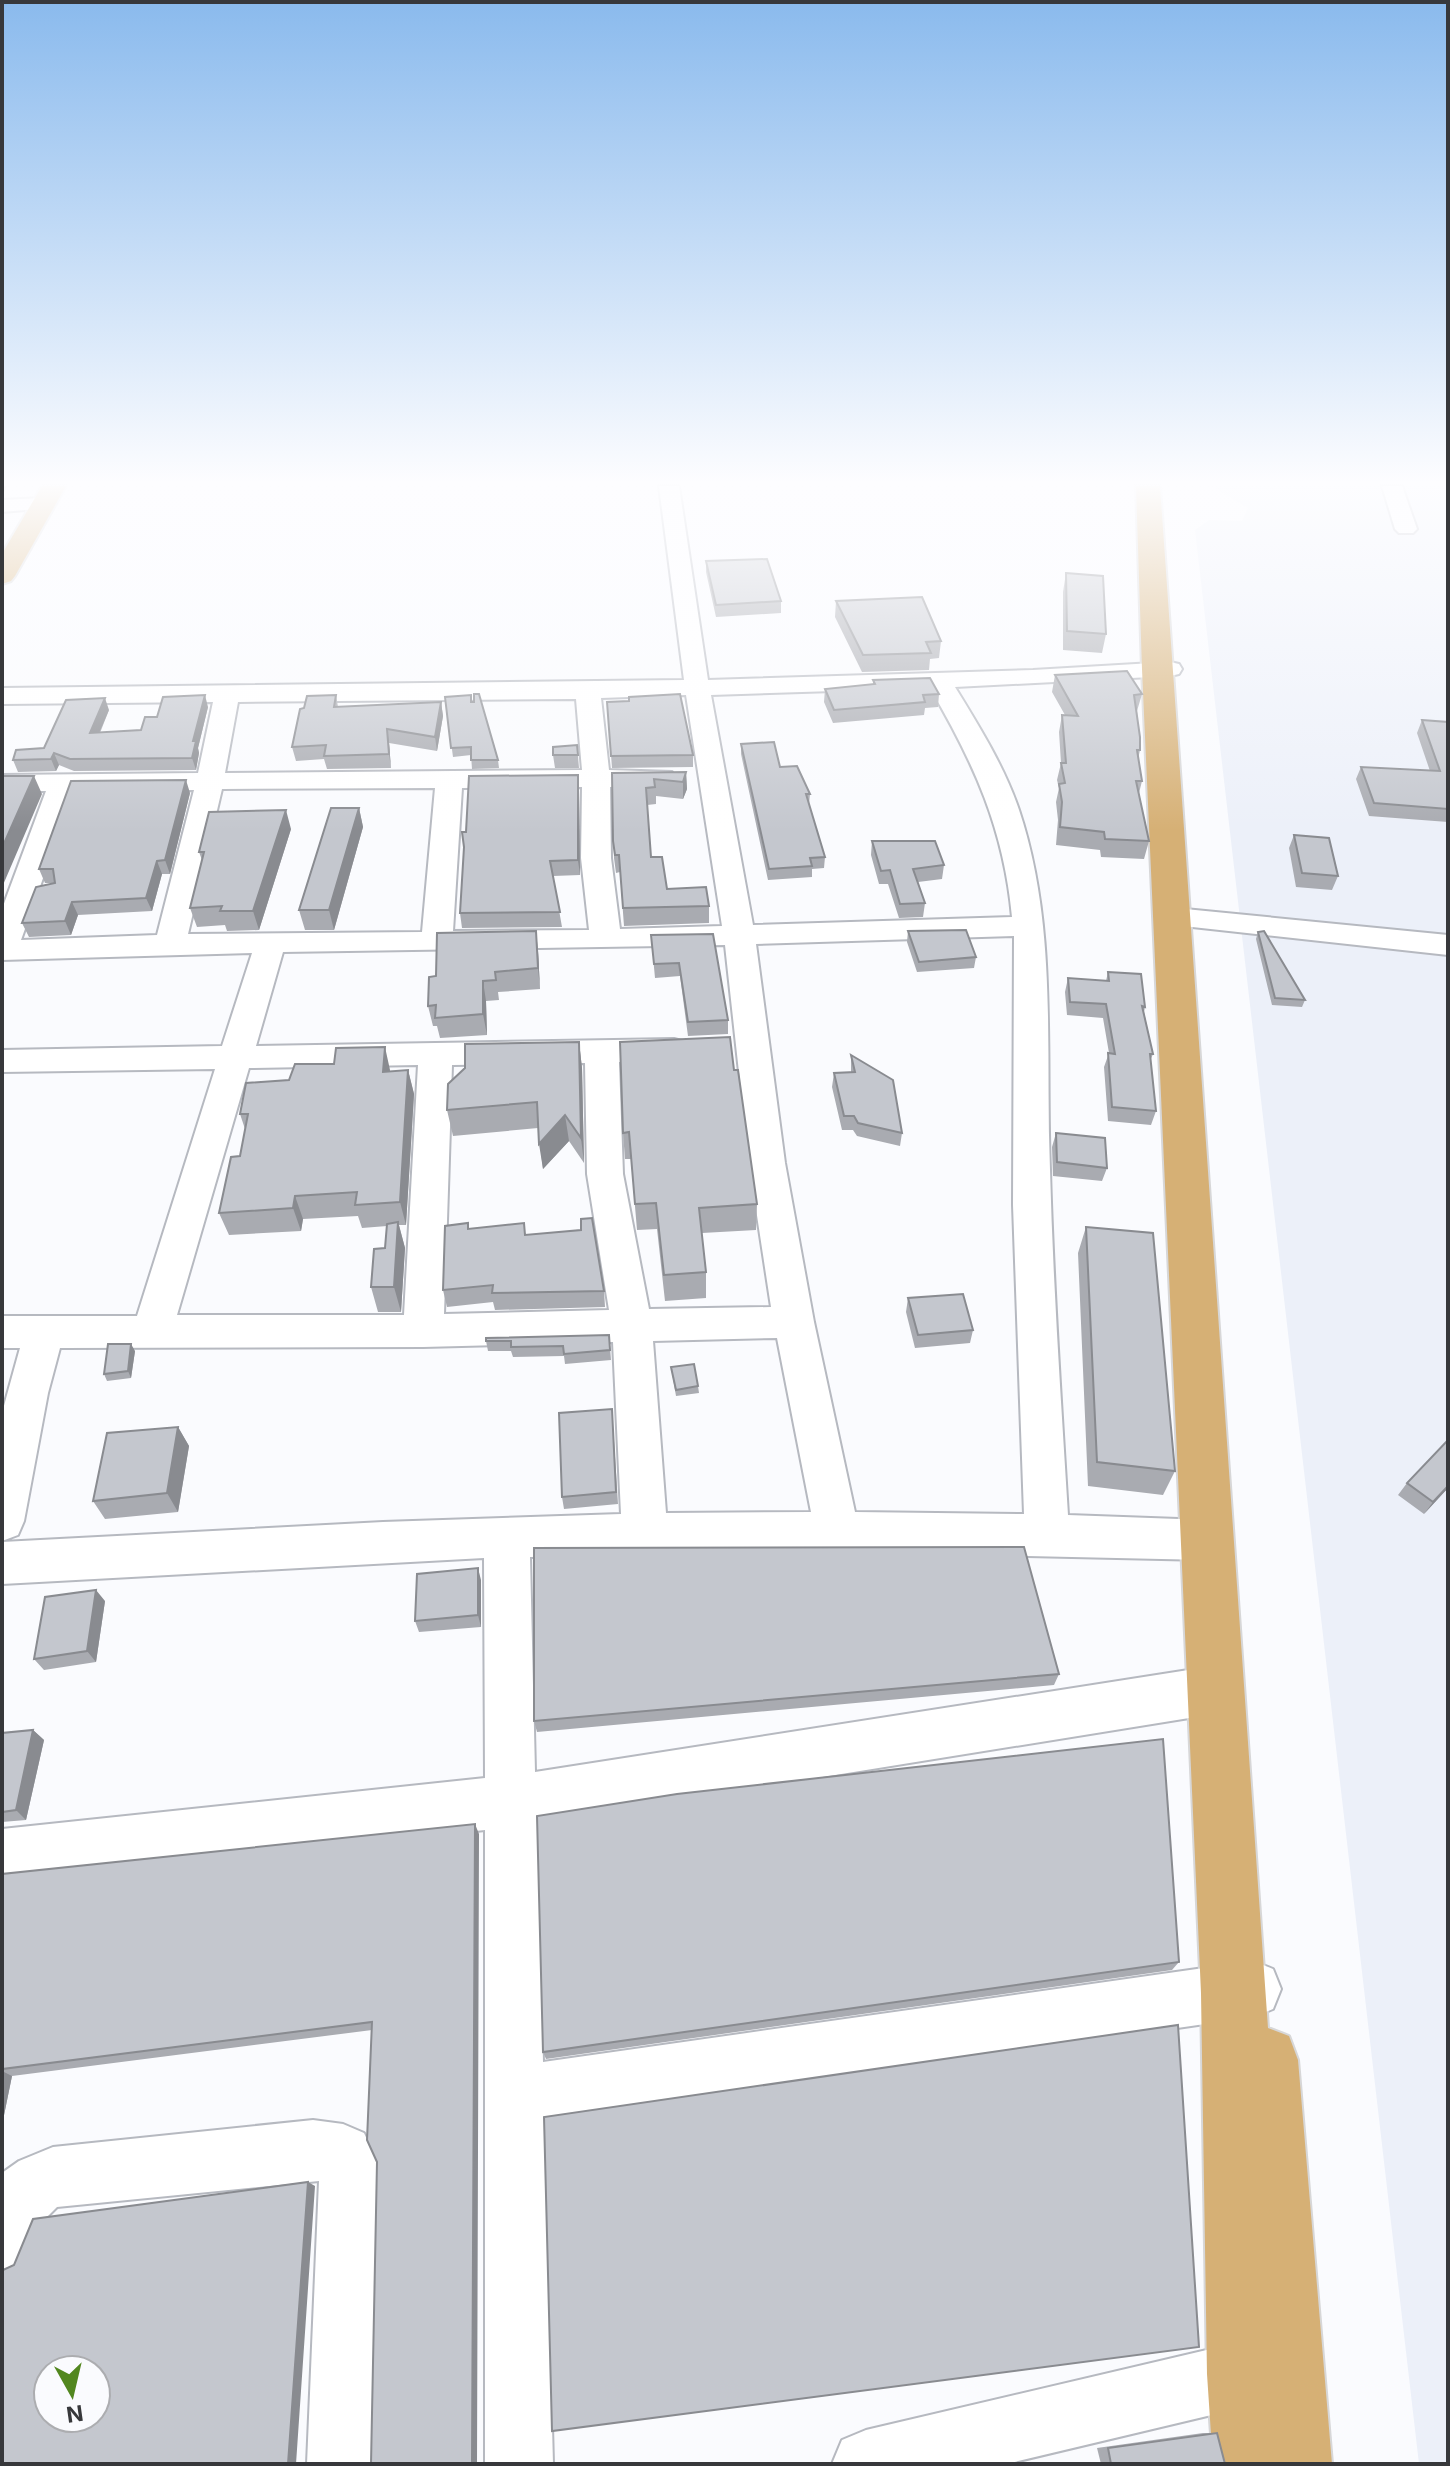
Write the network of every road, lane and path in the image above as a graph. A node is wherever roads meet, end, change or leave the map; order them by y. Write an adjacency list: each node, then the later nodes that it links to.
1 (685, 601): 6 (street)
2 (1157, 601): 4 (main road)
3 (1162, 601): 4 (main road)
4 (1163, 669): 5 (street); 16 (main road); 41 (main road)
5 (939, 681): 6 (street); 17 (street)
6 (697, 688): 7 (street); 10 (street)
7 (588, 691): 8 (street); 11 (street)
8 (227, 694): 9 (street); 13 (street)
9 (2, 696)
10 (713, 778): 11 (street); 18 (street)
11 (596, 779): 12 (street); 19 (street)
12 (449, 780): 13 (street); 20 (street)
13 (210, 782): 15 (street); 21 (street)
14 (2, 783): 15 (street)
15 (63, 783): 24 (street)
16 (1185, 918): 23 (street); 41 (main road)
17 (1029, 926): 18 (street); 38 (street)
18 (739, 935): 19 (street); 25 (street)
19 (606, 939): 20 (street)
20 (437, 941): 22 (street)
21 (170, 944): 22 (street); 24 (street)
22 (270, 944): 28 (street)
23 (1448, 945)
24 (2, 950)
25 (728, 1049): 26 (street); 30 (street)
26 (602, 1054): 27 (street); 31 (street)
27 (436, 1056): 28 (street); 34 (street)
28 (236, 1058): 29 (street); 33 (street)
29 (2, 1061)
30 (794, 1322): 31 (street); 37 (street)
31 (632, 1326): 34 (street); 39 (street)
32 (45, 1331): 33 (street); 35 (street); 36 (street)
33 (152, 1331): 34 (street)
34 (423, 1331)
35 (2, 1332)
36 (2, 1521)
37 (837, 1532): 38 (street); 39 (street)
38 (1047, 1533): 41 (street)
39 (645, 1534): 40 (street)
40 (507, 1537): 42 (street); 44 (street)
41 (1206, 1540): 43 (main road)
42 (2, 1563)
43 (1214, 1690): 44 (street); 46 (main road)
44 (512, 1801): 45 (street); 47 (street)
45 (2, 1855)
46 (1247, 1990): 47 (street); 49 (main road)
47 (515, 2095): 51 (street)
48 (2, 2245): 50 (street)
49 (1266, 2379): 52 (street); 53 (main road); 54 (main road)
50 (341, 2464)
51 (519, 2464)
52 (866, 2464)
53 (1252, 2464)
54 (1293, 2464)

